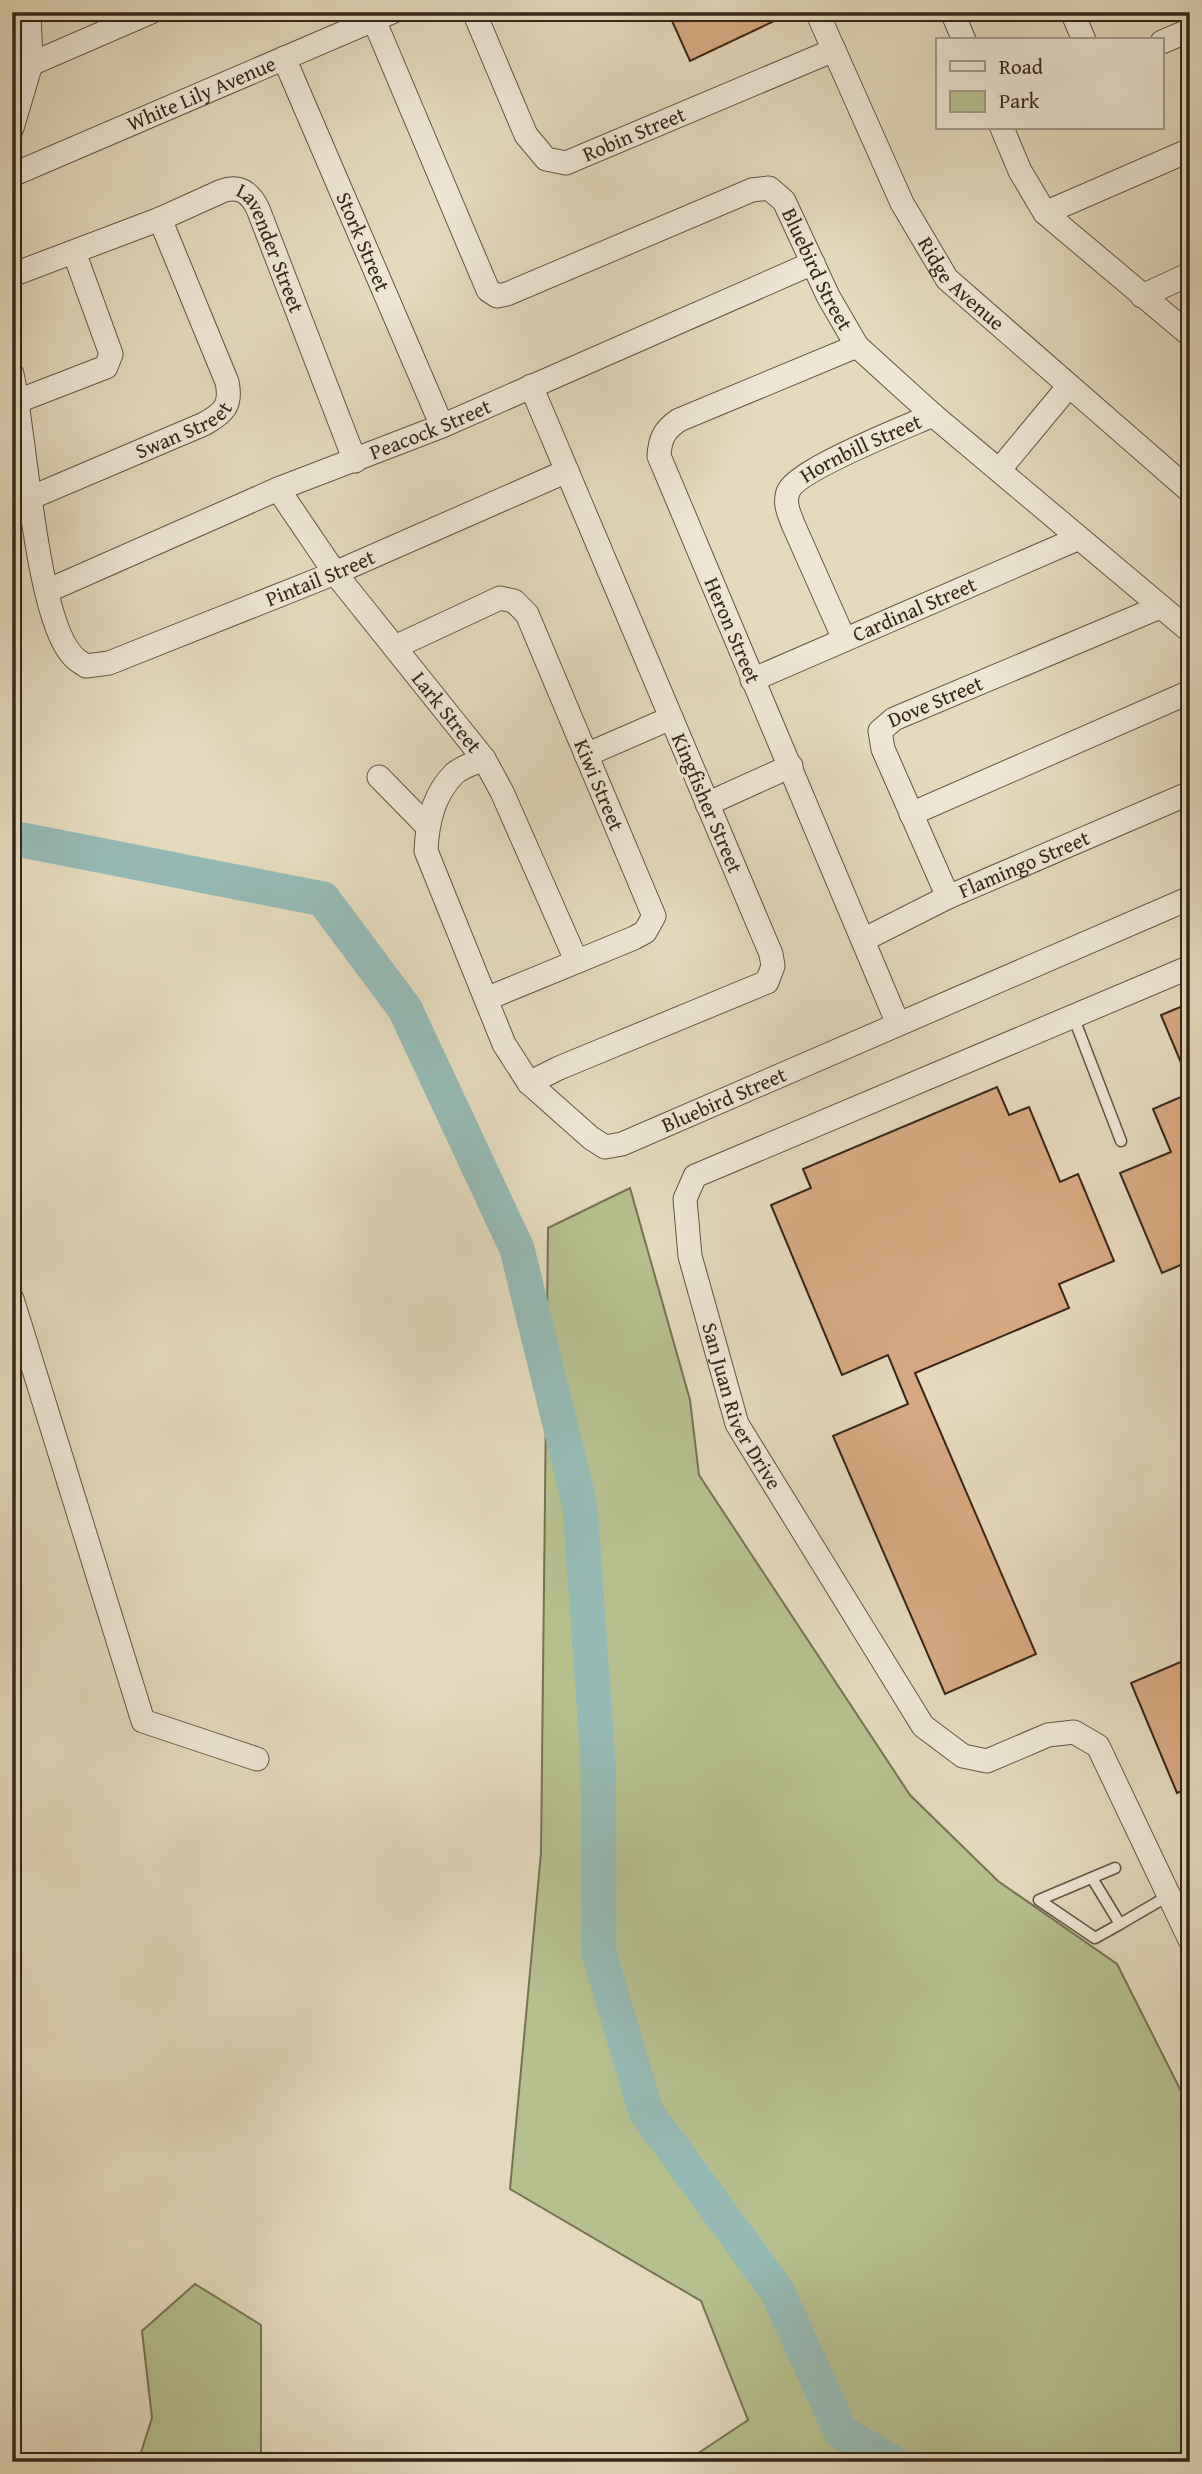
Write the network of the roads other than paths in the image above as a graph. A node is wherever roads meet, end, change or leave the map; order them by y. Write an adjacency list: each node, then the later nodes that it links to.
1 (29, 12): 14 (street)
2 (151, 12): 14 (street)
3 (474, 12): 12 (street, Robin Street)
4 (817, 12): 12 (street, Ridge Avenue)
5 (952, 12): 9 (street)
6 (1072, 12): 10 (street)
7 (383, 16): 13 (street, White Lily Avenue); 22 (street, Bluebird Street)
8 (1190, 30): 11 (street)
9 (963, 38)
10 (1083, 38)
11 (1164, 41)
12 (834, 50): 30 (street, Ridge Avenue)
13 (284, 58): 18 (street, White Lily Avenue); 33 (street, Stork Street)
14 (31, 64): 15 (street)
15 (12, 128)
16 (1003, 130): 19 (street)
17 (1190, 150): 19 (street)
18 (12, 175)
19 (1045, 213): 25 (street)
20 (160, 219): 21 (street, Lavender Street); 34 (street, Lavender Street); 39 (street, Swan Street)
21 (74, 252): 24 (street, Lavender Street); 31 (street)
22 (813, 263): 27 (street, Bluebird Street); 29 (street, Peacock Street)
23 (1190, 274): 25 (street)
24 (12, 275)
25 (1142, 296): 26 (street)
26 (1190, 335)
27 (857, 346): 32 (street, Bluebird Street); 47 (street, Heron Street)
28 (12, 374): 31 (street)
29 (531, 386): 33 (street, Peacock Street); 36 (street, Kingfisher Street)
30 (1068, 387): 35 (street); 38 (street, Ridge Avenue)
31 (18, 401): 39 (street)
32 (933, 415): 35 (street, Bluebird Street); 45 (street, Hornbill Street)
33 (442, 426): 34 (street, Peacock Street)
34 (355, 461): 37 (street, Peacock Street)
35 (1000, 469): 40 (street, Bluebird Street)
36 (567, 471): 41 (street, Pintail Street); 49 (street, Kingfisher Street)
37 (278, 489): 41 (street, Lark Street); 42 (street, Peacock Street)
38 (1190, 491)
39 (30, 498): 42 (street)
40 (1077, 538): 43 (street, Bluebird Street); 45 (street, Cardinal Street)
41 (335, 573): 42 (street, Pintail Street); 46 (street, Lark Street)
42 (47, 591)
43 (1160, 607): 44 (street, Bluebird Street); 56 (street, Dove Street)
44 (1190, 631)
45 (844, 639): 47 (street, Cardinal Street)
46 (395, 647): 50 (street, Kiwi Street); 51 (street, Lark Street)
47 (752, 680): 52 (street, Heron Street)
48 (1190, 692): 56 (street)
49 (671, 718): 50 (street); 55 (street, Kingfisher Street)
50 (586, 755): 61 (street, Kiwi Street)
51 (484, 759): 57 (street, Bluebird Street); 61 (street, Lark Street)
52 (791, 766): 55 (street); 60 (street, Heron Street)
53 (379, 777): 57 (street)
54 (1190, 793): 58 (street, Flamingo Street)
55 (707, 804): 66 (street, Kingfisher Street)
56 (911, 814): 58 (street, Dove Street)
57 (427, 827): 63 (street, Bluebird Street)
58 (948, 897): 60 (street, Flamingo Street)
59 (1190, 898): 65 (street, Bluebird Street)
60 (863, 940): 65 (street, Heron Street)
61 (576, 960): 63 (street, Kiwi Street)
62 (1190, 967): 64 (street, San Juan River Drive)
63 (486, 999): 66 (street, Bluebird Street)
64 (1073, 1016): 67 (lane); 72 (street, San Juan River Drive)
65 (898, 1024): 66 (street, Bluebird Street)
66 (529, 1083)
67 (1121, 1141)
68 (12, 1298): 69 (street)
69 (257, 1759)
70 (1115, 1868): 71 (lane)
71 (1092, 1878): 73 (lane); 73 (lane)
72 (1168, 1896): 73 (lane); 74 (street, San Juan River Drive)
73 (1120, 1924)
74 (1190, 1940)

